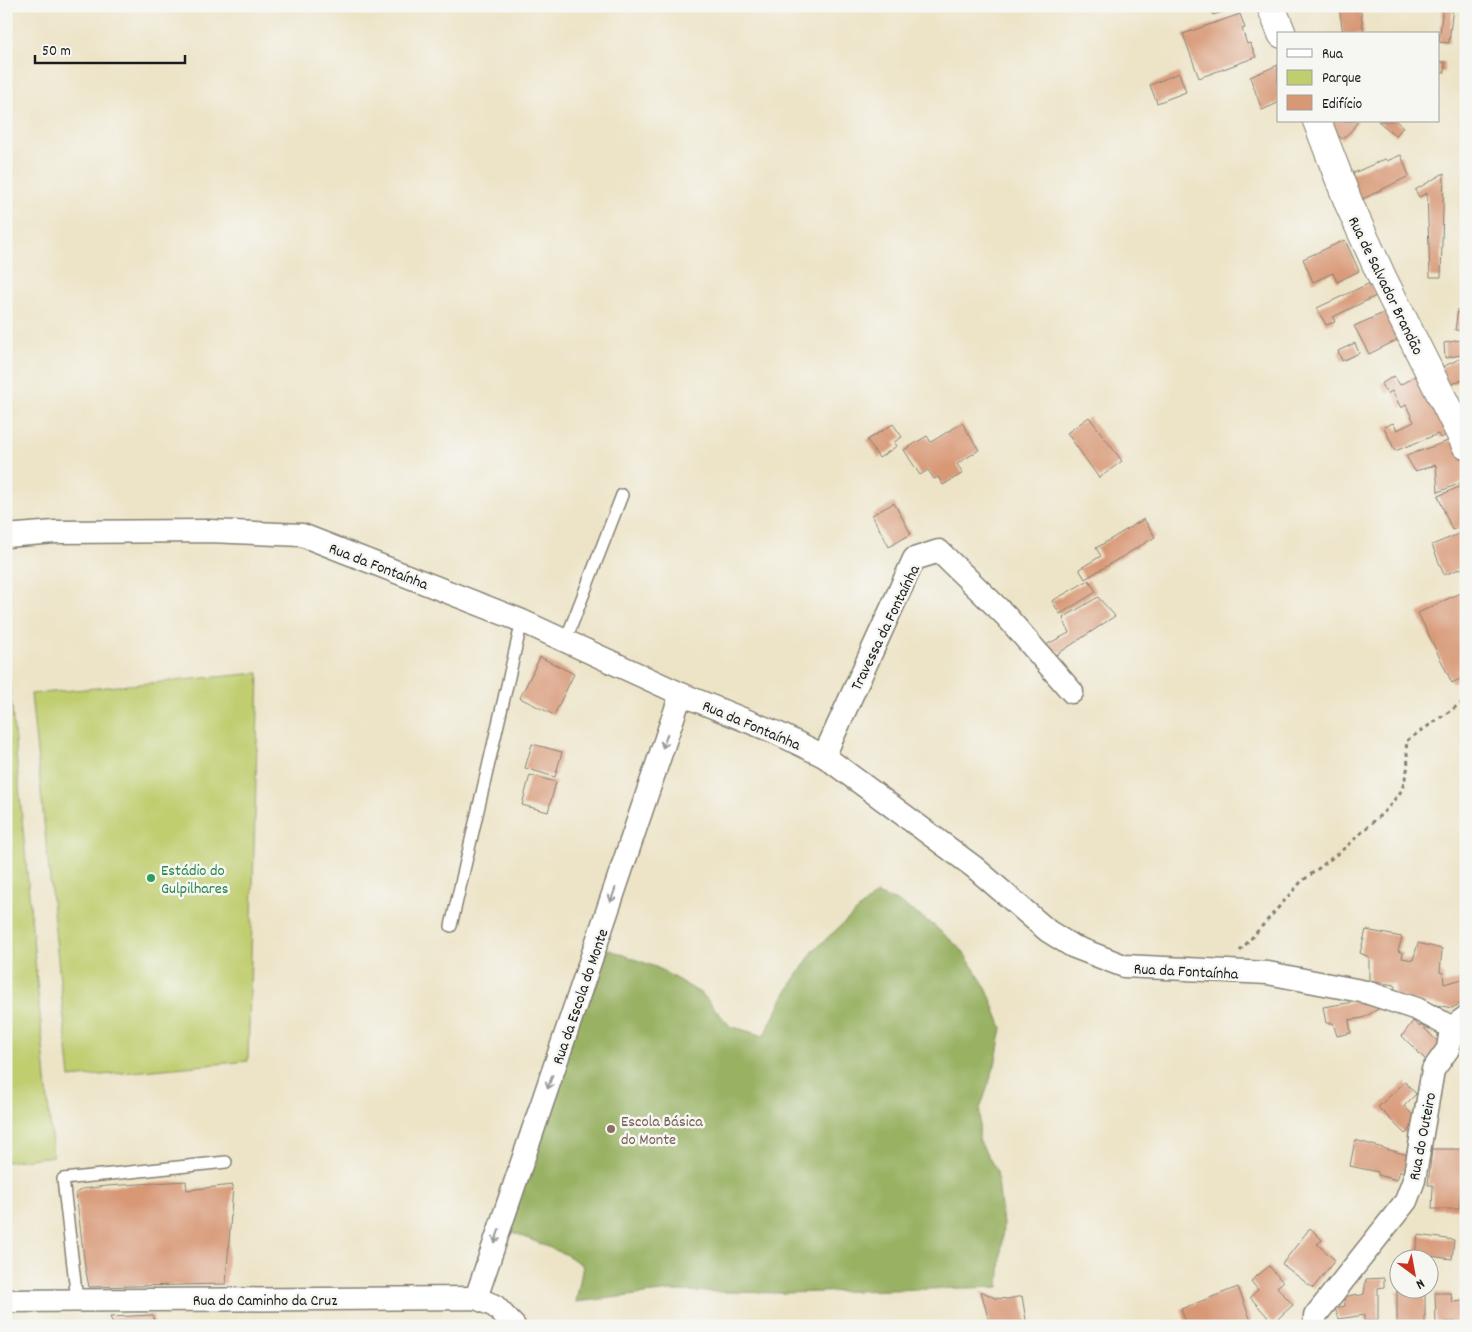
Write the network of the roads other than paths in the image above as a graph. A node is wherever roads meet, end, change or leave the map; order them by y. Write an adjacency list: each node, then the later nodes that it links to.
1 (1271, 6): 2 (main road)
2 (1281, 32)
3 (1317, 122): 4 (main road, Rua de Salvador Brandão)
4 (1466, 445)
5 (622, 495): 8 (lane)
6 (6, 536): 7 (street, Rua da Fontaínha)
7 (522, 621): 8 (street, Rua da Fontaínha); 12 (lane)
8 (565, 642): 10 (street, Rua da Fontaínha)
9 (1072, 692): 11 (street, Travessa da Fontaínha)
10 (681, 694): 11 (street, Rua da Fontaínha); 15 (street, Rua da Escola do Monte, one-way to 15)
11 (824, 756): 13 (street, Rua da Fontaínha)
12 (451, 926)
13 (1461, 1026): 19 (street, Rua do Outeiro)
14 (226, 1162): 16 (lane)
15 (476, 1298): 16 (street, Rua do Caminho da Cruz); 18 (street, Rua do Caminho da Cruz)
16 (77, 1300): 17 (street, Rua do Caminho da Cruz)
17 (6, 1301)
18 (514, 1326)
19 (1315, 1326)

